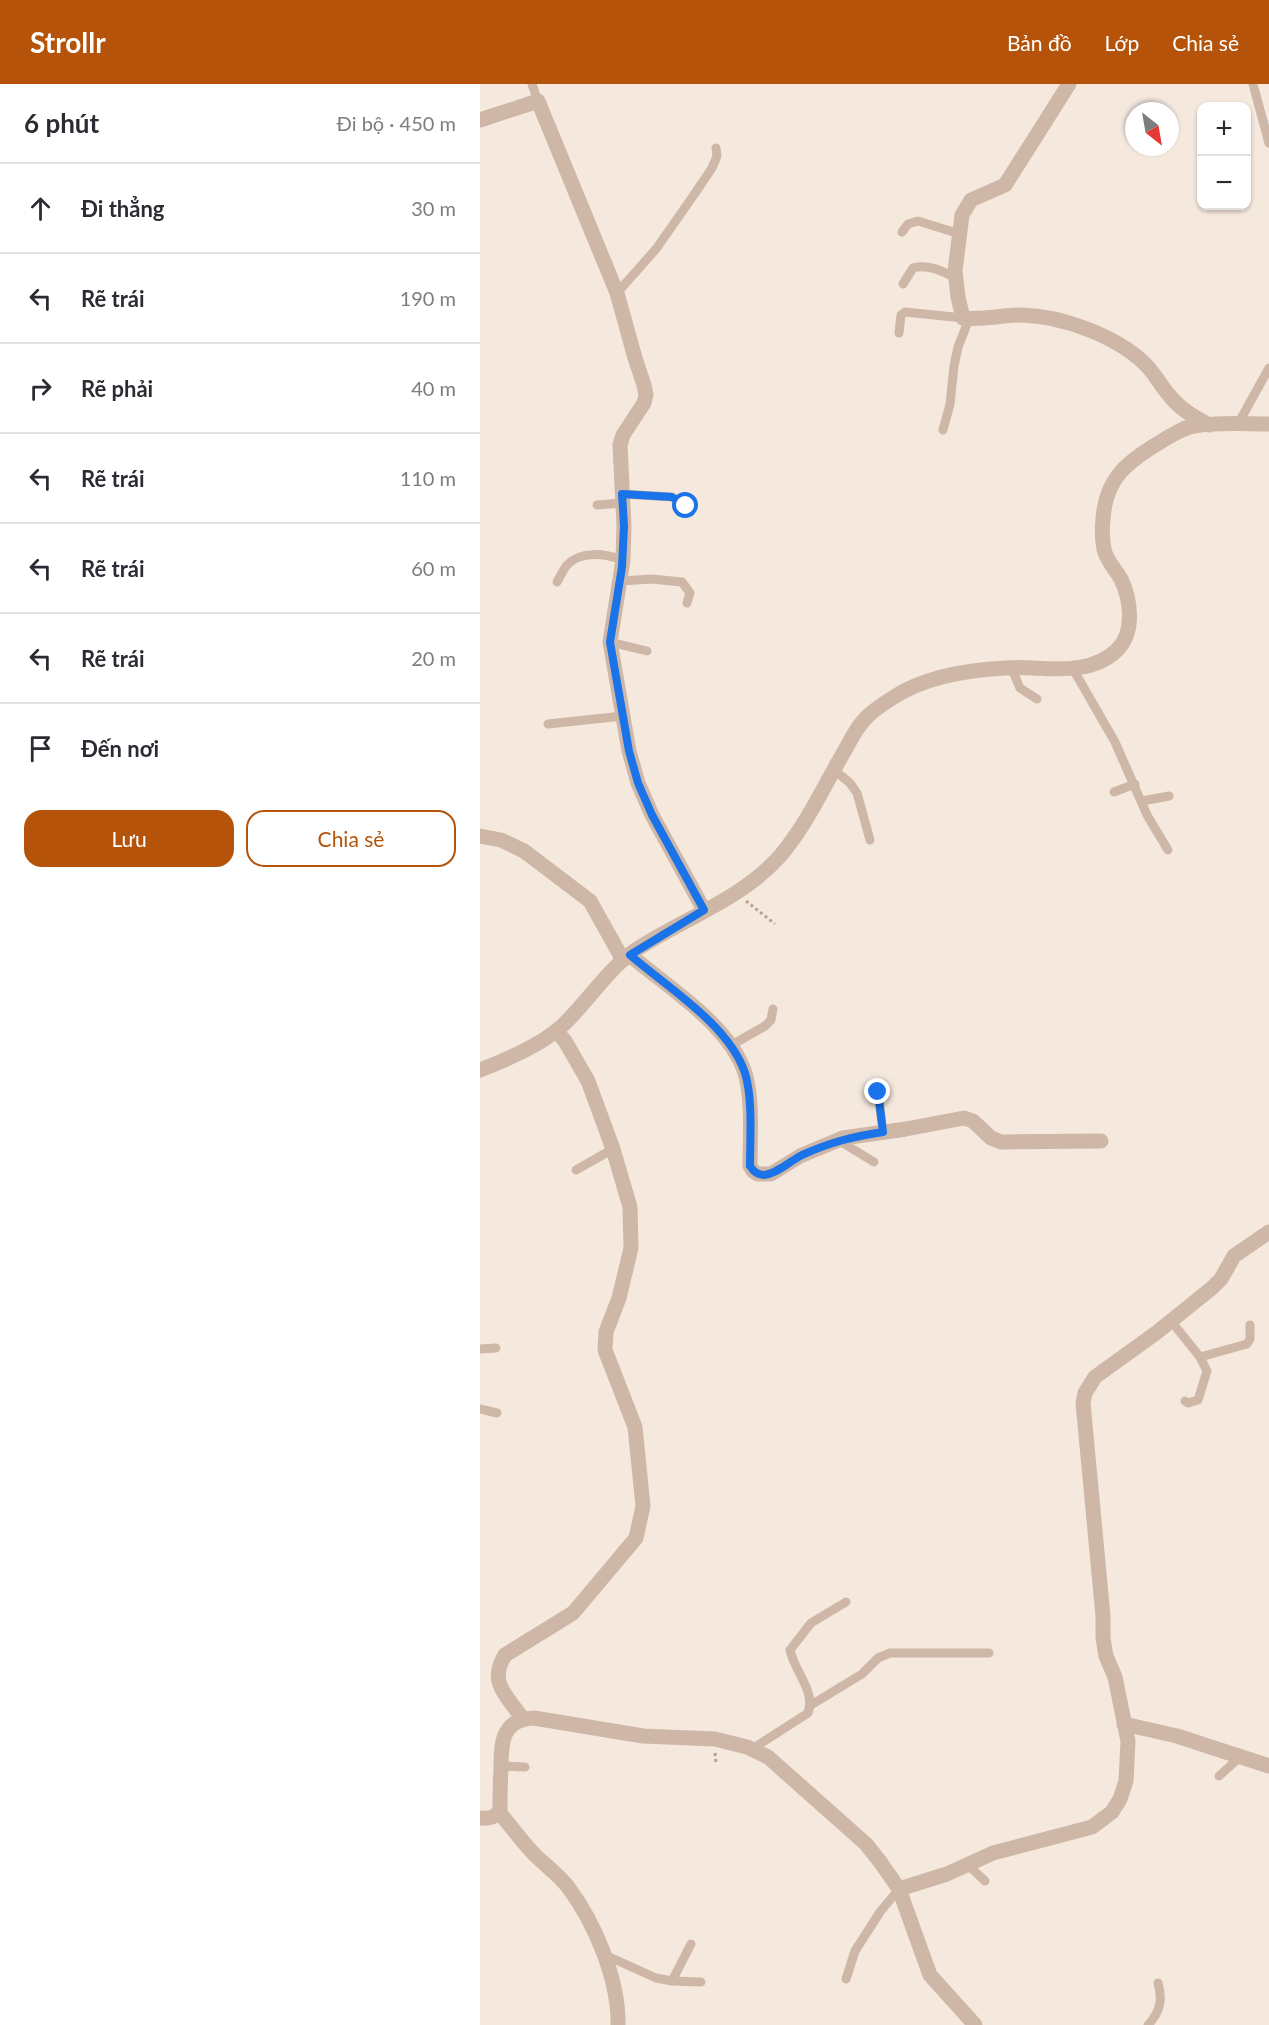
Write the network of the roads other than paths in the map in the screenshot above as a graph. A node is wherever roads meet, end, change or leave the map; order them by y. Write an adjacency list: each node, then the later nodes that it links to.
1 (532, 84): 4 (lane)
2 (1069, 84): 9 (street)
3 (1253, 84): 6 (lane)
4 (538, 101): 5 (street); 12 (street)
5 (480, 120)
6 (1269, 143)
7 (716, 148): 12 (lane)
8 (902, 232): 9 (lane)
9 (960, 234): 10 (street)
10 (956, 278): 11 (lane); 13 (street)
11 (903, 284)
12 (618, 293): 20 (street)
13 (966, 319): 14 (lane); 18 (street); 19 (lane)
14 (899, 333)
15 (1269, 368): 16 (lane)
16 (1238, 424): 17 (street); 18 (street)
17 (1269, 424)
18 (1209, 425): 30 (street)
19 (943, 430)
20 (623, 499): 21 (lane); 22 (lane); 23 (street)
21 (597, 505)
22 (686, 506)
23 (623, 560): 24 (street); 25 (lane)
24 (620, 581): 26 (lane); 27 (street)
25 (557, 582)
26 (687, 603)
27 (610, 642): 28 (lane); 32 (street)
28 (647, 651)
29 (1011, 668): 30 (street); 31 (lane); 34 (street)
30 (1073, 669): 35 (lane)
31 (1037, 699)
32 (623, 716): 33 (lane); 42 (street)
33 (548, 724)
34 (834, 770): 40 (lane); 42 (street)
35 (1135, 783): 36 (lane); 38 (lane)
36 (1114, 792)
37 (1169, 796): 38 (lane)
38 (1142, 801): 41 (lane)
39 (480, 836): 43 (street)
40 (870, 840)
41 (1168, 850)
42 (704, 910): 43 (street)
43 (627, 958): 45 (street); 46 (street)
44 (773, 1009): 46 (lane)
45 (556, 1031): 47 (street); 52 (street)
46 (730, 1046): 50 (street)
47 (480, 1070)
48 (878, 1092): 49 (lane)
49 (883, 1132): 50 (street); 51 (street)
50 (838, 1140): 53 (lane)
51 (1101, 1141)
52 (613, 1149): 54 (lane); 67 (street)
53 (874, 1162)
54 (576, 1170)
55 (1269, 1232): 56 (street)
56 (1171, 1321): 60 (lane); 68 (street)
57 (1250, 1325): 60 (lane)
58 (496, 1348): 59 (lane)
59 (480, 1349)
60 (1200, 1357): 61 (lane)
61 (1185, 1401)
62 (480, 1409): 63 (lane)
63 (497, 1413)
64 (846, 1602): 66 (lane)
65 (989, 1653): 66 (lane)
66 (811, 1705): 69 (lane)
67 (523, 1719): 69 (street); 71 (street)
68 (1124, 1724): 70 (street); 77 (street)
69 (752, 1749): 79 (street)
70 (1240, 1757): 72 (street); 74 (lane)
71 (501, 1766): 73 (lane); 75 (street)
72 (1269, 1766)
73 (525, 1767)
74 (1219, 1776)
75 (499, 1812): 76 (street); 81 (street)
76 (480, 1818)
77 (968, 1865): 78 (lane); 79 (street)
78 (986, 1881)
79 (900, 1889): 82 (lane); 87 (street)
80 (692, 1944): 83 (lane)
81 (603, 1955): 83 (lane); 86 (street)
82 (846, 1979)
83 (672, 1981): 84 (lane)
84 (701, 1982)
85 (1158, 1983): 88 (lane)
86 (618, 2025)
87 (975, 2025)
88 (1149, 2025)

